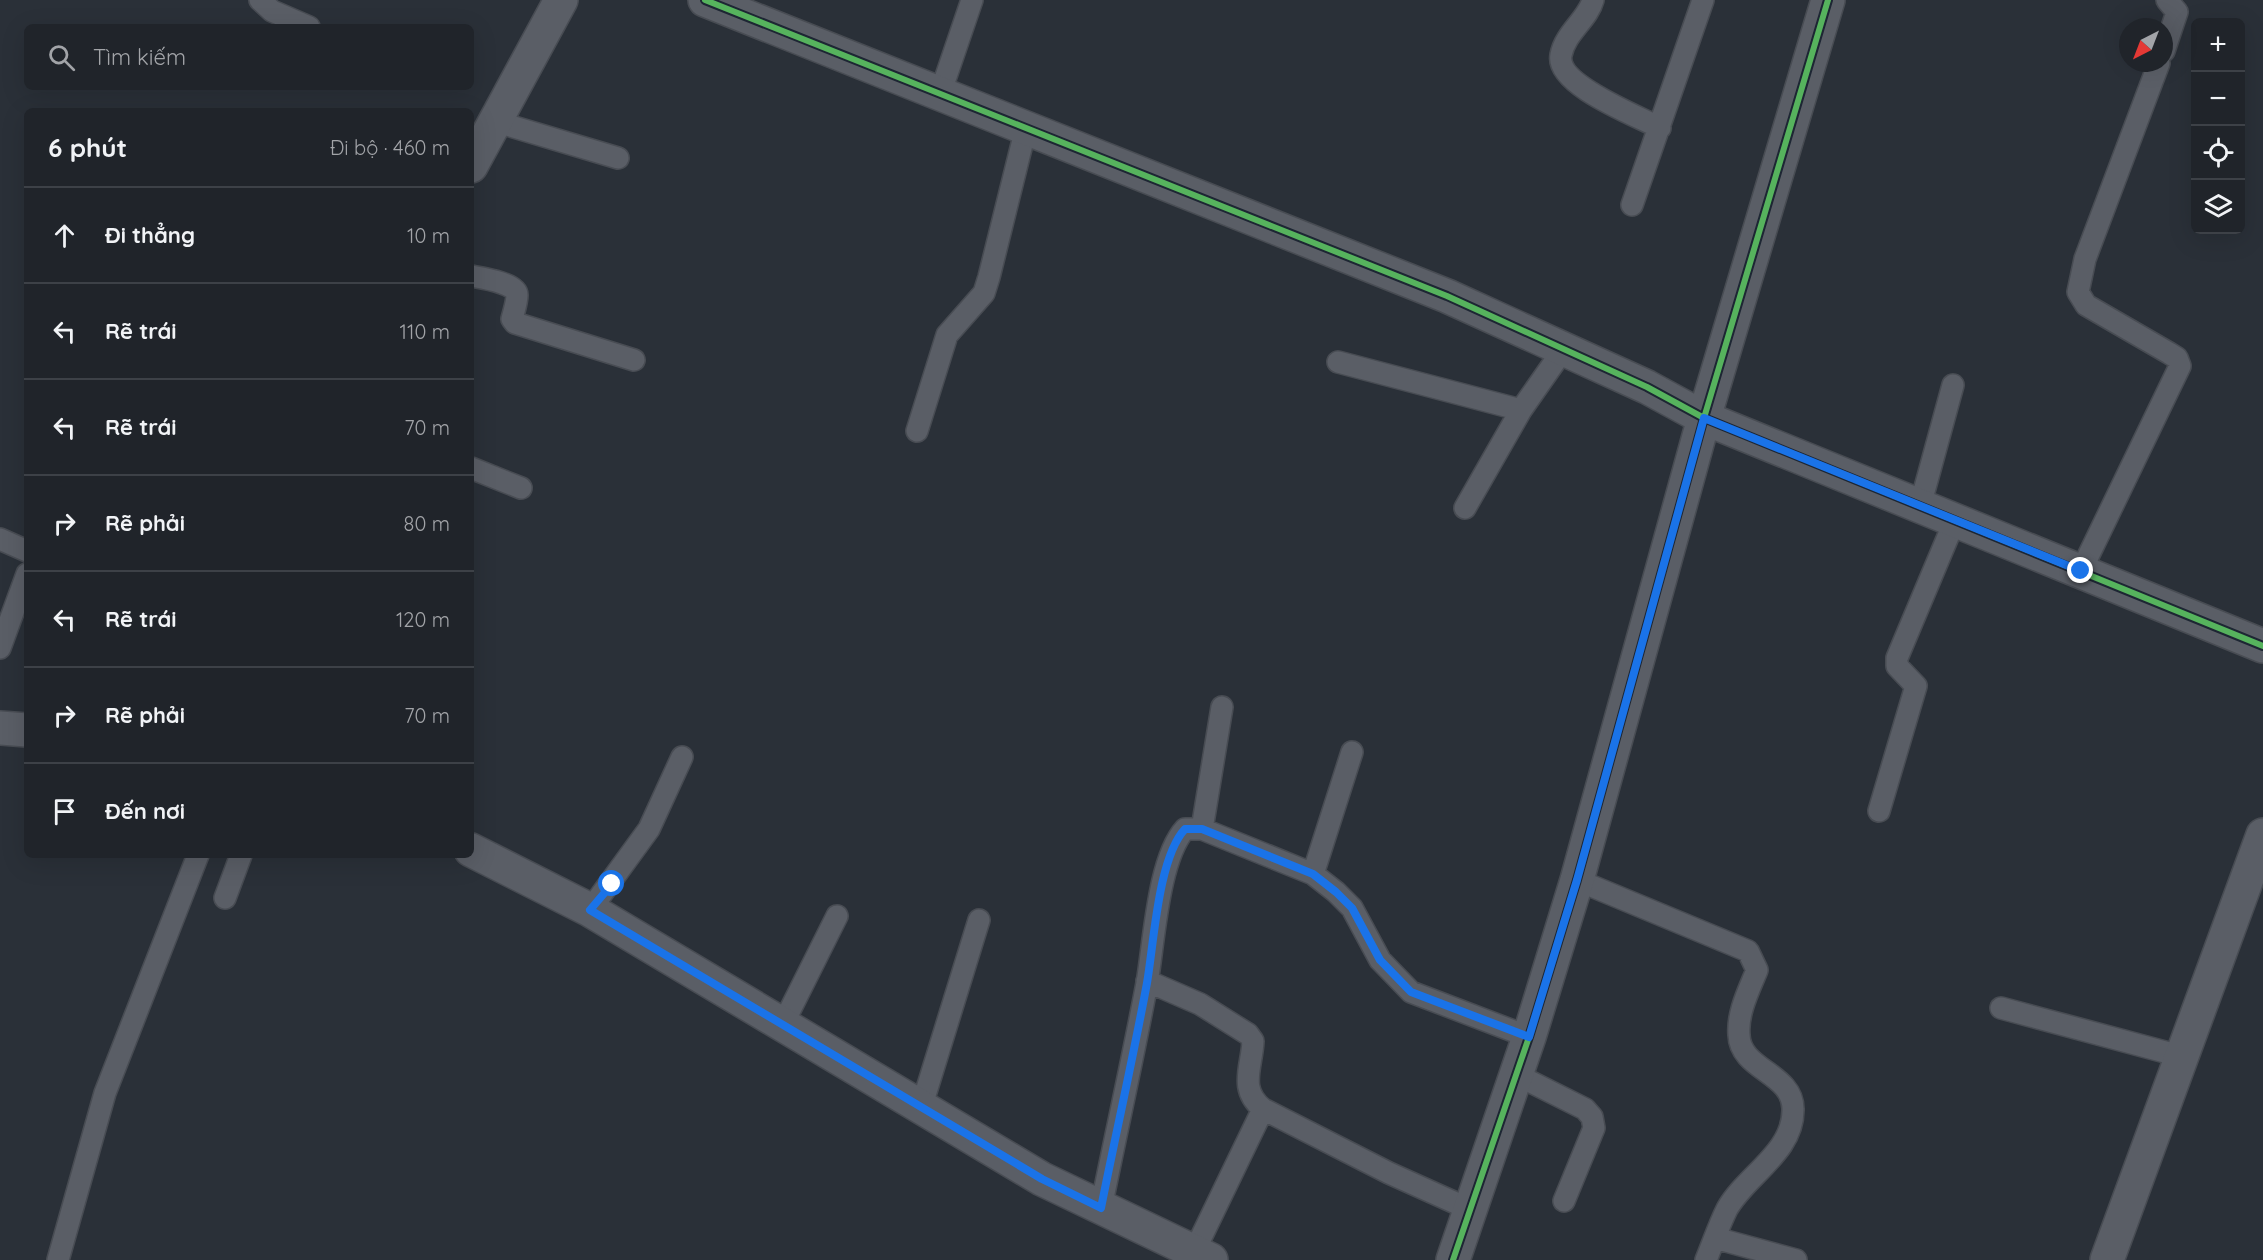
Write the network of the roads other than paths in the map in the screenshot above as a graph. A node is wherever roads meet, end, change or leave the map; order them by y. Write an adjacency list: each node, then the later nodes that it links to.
1 (260, 0): 9 (lane)
2 (561, 0): 13 (street)
3 (705, 0): 12 (street)
4 (972, 0): 12 (lane)
5 (1593, 0): 15 (lane)
6 (1703, 0): 15 (lane)
7 (1828, 0): 25 (street)
8 (2167, 0): 10 (lane)
9 (302, 24)
10 (2173, 24)
11 (2156, 72): 34 (lane)
12 (940, 94): 14 (street)
13 (494, 121): 16 (lane); 17 (street)
14 (1026, 128): 20 (street); 26 (lane)
15 (1660, 128): 18 (lane)
16 (618, 158)
17 (474, 160)
18 (1632, 205)
19 (474, 277): 21 (lane)
20 (1563, 350): 24 (lane); 25 (street)
21 (634, 360)
22 (1338, 362): 24 (lane)
23 (1953, 385): 29 (lane)
24 (1521, 410): 30 (lane)
25 (1704, 418): 29 (street); 50 (street)
26 (916, 431)
27 (474, 469): 28 (lane)
28 (521, 488)
29 (1920, 506): 31 (street)
30 (1465, 508)
31 (1955, 520): 34 (street); 43 (lane)
32 (0, 540): 33 (lane)
33 (24, 550)
34 (2081, 571): 36 (street)
35 (24, 582): 37 (lane)
36 (2263, 646)
37 (0, 648)
38 (1222, 707): 44 (lane)
39 (0, 728): 40 (street)
40 (24, 730)
41 (1352, 752): 49 (lane)
42 (682, 757): 52 (lane)
43 (1879, 811)
44 (1202, 829): 49 (lane); 55 (lane)
45 (2263, 835): 59 (street)
46 (474, 852): 52 (street)
47 (197, 858): 68 (lane)
48 (239, 858): 51 (lane)
49 (1313, 874): 58 (lane)
50 (1577, 880): 58 (street); 66 (lane)
51 (225, 898)
52 (590, 910): 57 (street)
53 (837, 916): 57 (lane)
54 (979, 920): 61 (lane)
55 (1147, 981): 62 (lane); 64 (lane)
56 (2001, 1008): 59 (lane)
57 (783, 1024): 61 (street)
58 (1529, 1037): 60 (street)
59 (2170, 1053): 72 (street)
60 (1515, 1074): 63 (lane); 65 (street)
61 (921, 1108): 64 (street)
62 (1263, 1109): 65 (lane); 67 (lane)
63 (1564, 1201)
64 (1101, 1208): 67 (street)
65 (1469, 1209): 69 (street)
66 (1716, 1238): 70 (lane); 71 (lane)
67 (1202, 1256)
68 (58, 1260)
69 (1453, 1260)
70 (1706, 1260)
71 (1796, 1260)
72 (2107, 1260)

